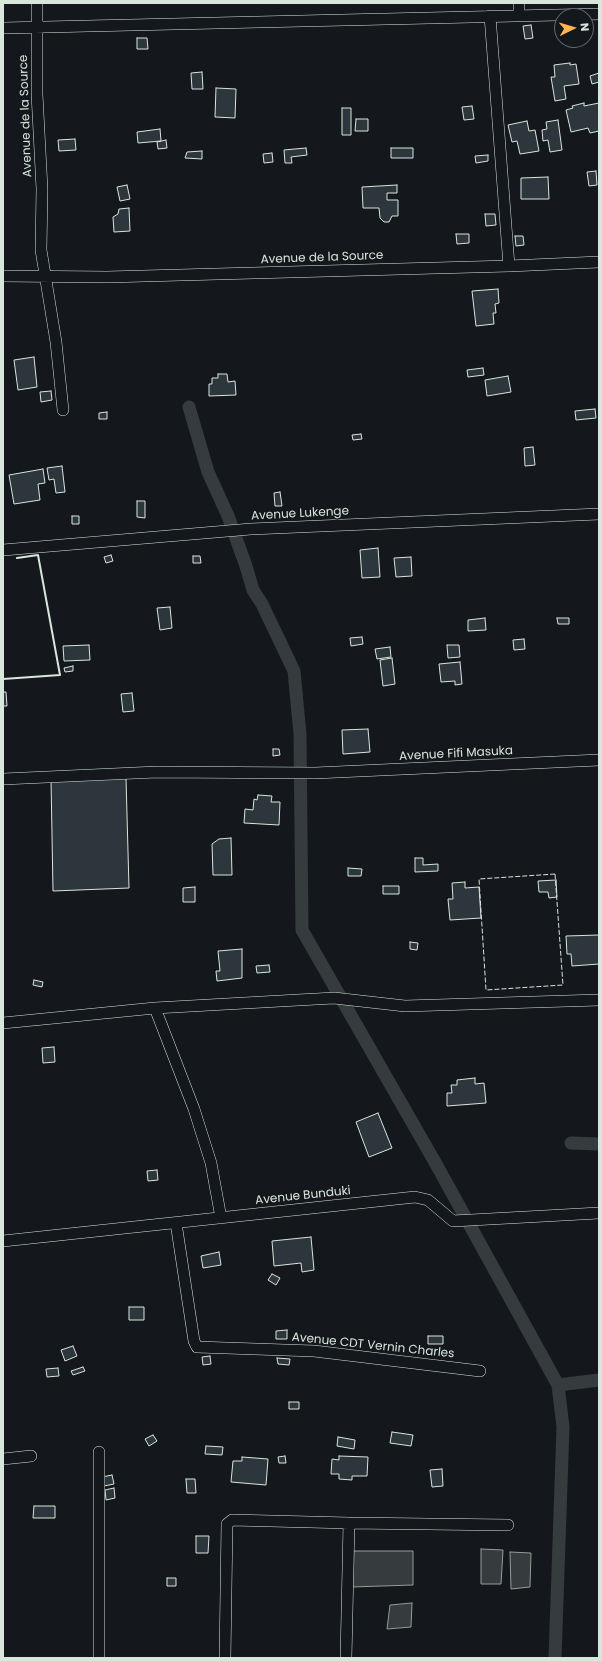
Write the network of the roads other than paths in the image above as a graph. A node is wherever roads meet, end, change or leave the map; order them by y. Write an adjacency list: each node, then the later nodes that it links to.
1 (37, 3): 6 (street, Avenue de la Source)
2 (519, 3): 4 (street)
3 (599, 14): 4 (street)
4 (519, 15): 5 (street)
5 (490, 16): 6 (street); 9 (street)
6 (37, 27): 7 (street); 11 (street, Avenue de la Source)
7 (3, 28)
8 (599, 262): 9 (street, Avenue de la Source)
9 (509, 266): 11 (street, Avenue de la Source)
10 (3, 276): 11 (street, Avenue de la Source)
11 (46, 276): 12 (street, Avenue de la Source)
12 (63, 410)
13 (599, 514): 14 (street, Avenue Lukenge)
14 (3, 550)
15 (599, 760): 16 (street, Avenue Fifi Masuka)
16 (3, 779)
17 (599, 1000): 18 (street)
18 (155, 1008): 19 (street); 21 (street)
19 (3, 1023)
20 (599, 1213): 21 (street, Avenue Bunduki)
21 (221, 1218): 22 (street, Avenue Bunduki)
22 (176, 1223): 23 (street, Avenue Bunduki); 24 (street, Avenue CDT Vernin Charles)
23 (3, 1241)
24 (480, 1371)
25 (99, 1452): 30 (street)
26 (30, 1456): 27 (street)
27 (3, 1459)
28 (349, 1523): 29 (street); 31 (street); 32 (street)
29 (508, 1525)
30 (99, 1658)
31 (225, 1658)
32 (346, 1658)

